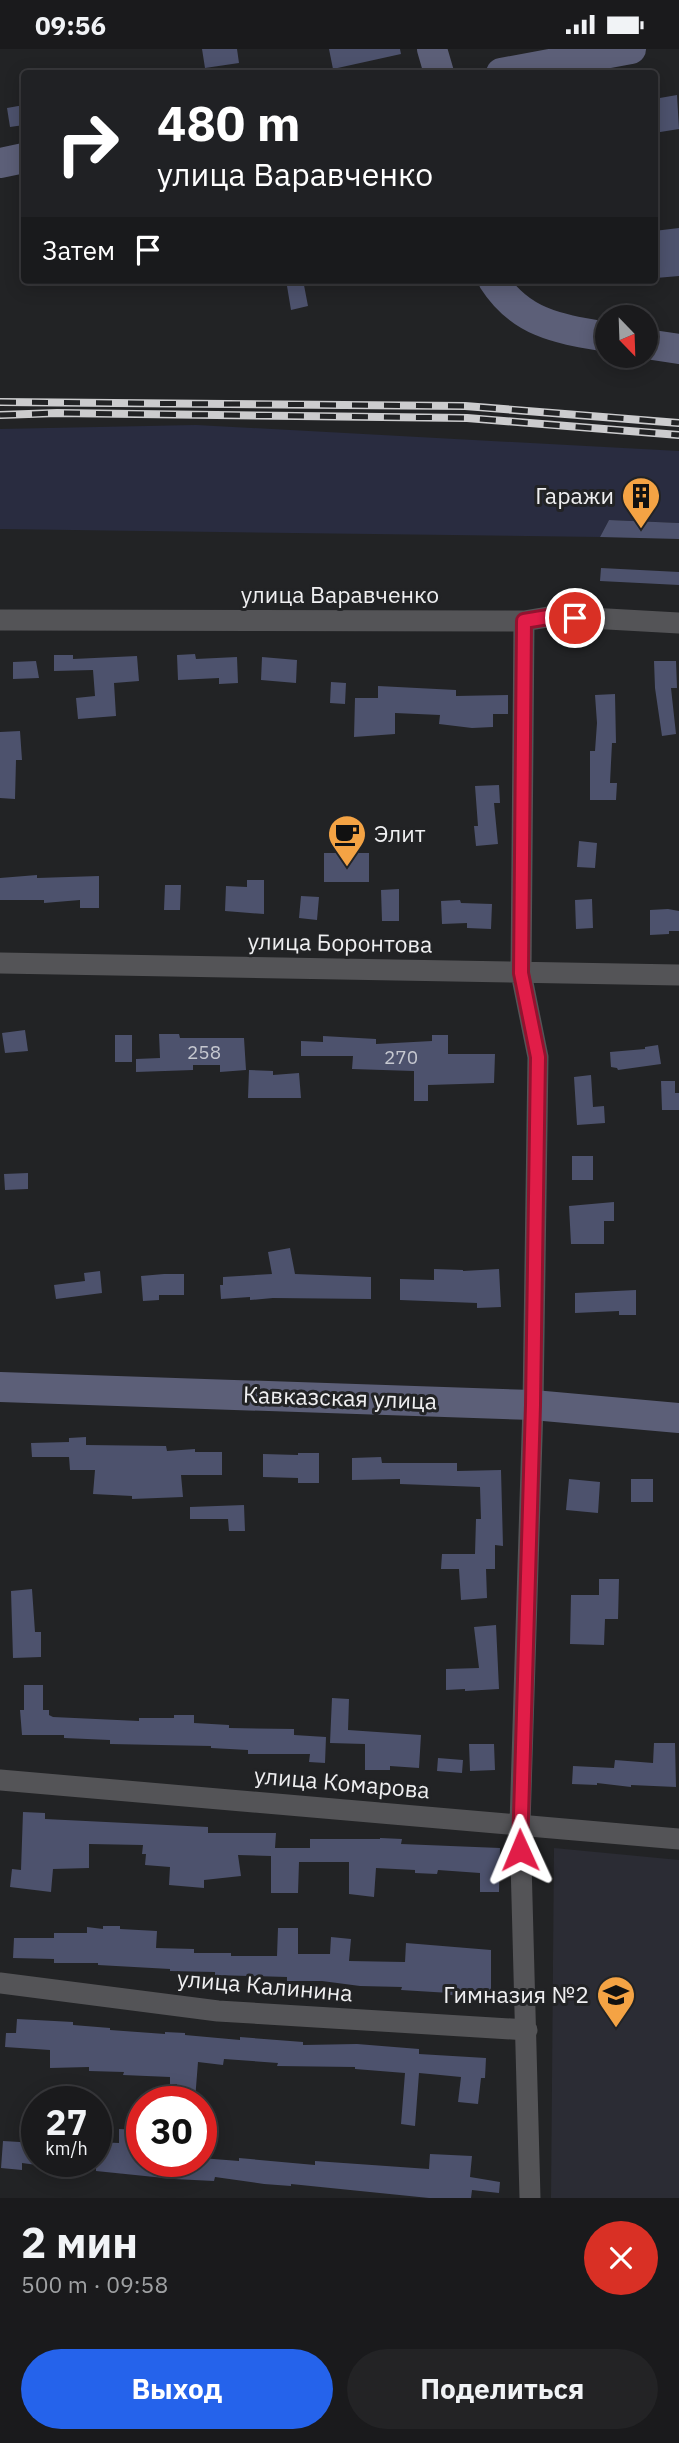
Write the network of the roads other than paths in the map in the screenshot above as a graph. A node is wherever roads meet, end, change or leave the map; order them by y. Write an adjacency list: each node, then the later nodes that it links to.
1 (432, 49): 3 (street)
2 (631, 49): 4 (street)
3 (438, 70)
4 (517, 70)
5 (21, 159): 6 (street)
6 (0, 163)
7 (497, 284): 8 (street)
8 (595, 335)
9 (658, 346): 10 (street)
10 (679, 349)
11 (0, 620): 12 (street, улица Варавченко)
12 (524, 621): 13 (street, улица Варавченко); 15 (street)
13 (679, 623)
14 (0, 963): 15 (street, улица Боронтова)
15 (521, 973): 16 (street, улица Боронтова); 18 (street)
16 (679, 975)
17 (0, 1387): 18 (street, Кавказская улица)
18 (533, 1405): 19 (street, Кавказская улица); 21 (street)
19 (679, 1418)
20 (0, 1780): 21 (street, улица Комарова)
21 (520, 1824): 22 (street, улица Комарова); 24 (street)
22 (679, 1839)
23 (0, 1983): 24 (street, улица Калинина)
24 (527, 2031): 25 (street)
25 (530, 2198)

